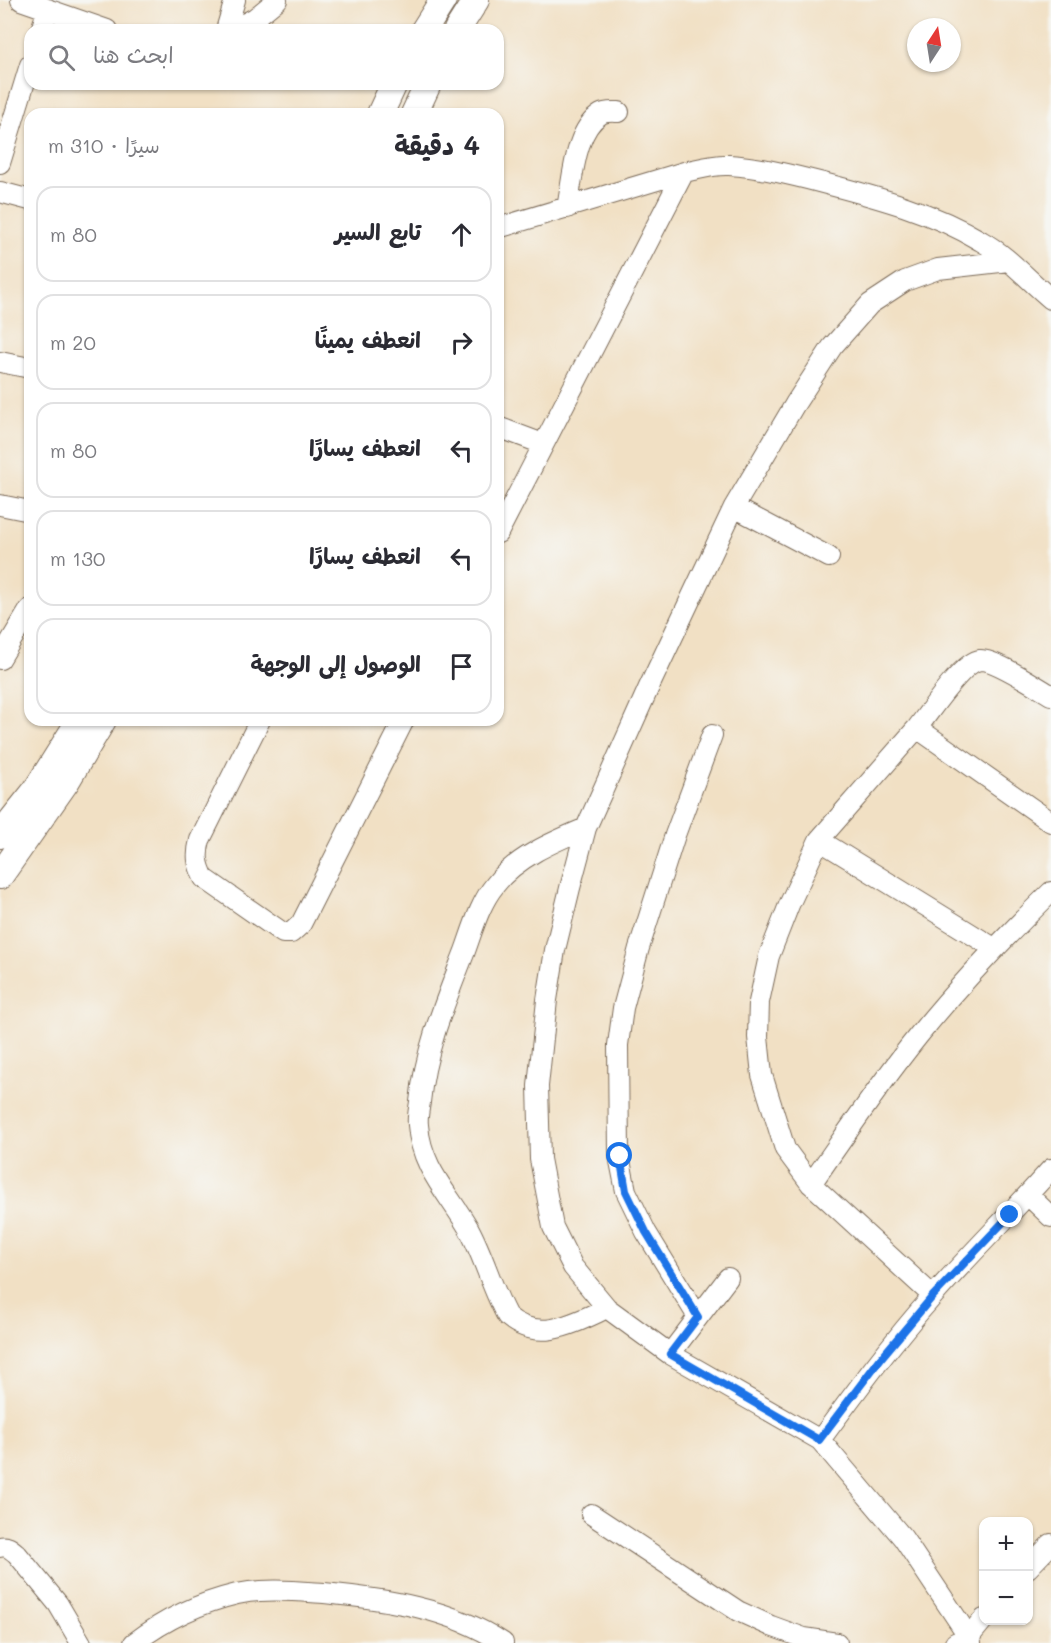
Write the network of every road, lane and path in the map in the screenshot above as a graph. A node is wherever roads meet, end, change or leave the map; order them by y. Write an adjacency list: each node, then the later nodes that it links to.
1 (21, 0): 6 (street)
2 (235, 0): 9 (street)
3 (277, 0): 10 (street)
4 (443, 0): 11 (main road)
5 (476, 0): 12 (main road)
6 (48, 9): 7 (street); 8 (street)
7 (43, 24)
8 (90, 24)
9 (228, 24)
10 (244, 24)
11 (428, 24)
12 (461, 24)
13 (24, 84): 19 (street)
14 (391, 90): 16 (main road)
15 (425, 90): 17 (main road)
16 (383, 108)
17 (417, 108)
18 (619, 112): 23 (street)
19 (0, 163)
20 (684, 172): 23 (street); 25 (street); 30 (street)
21 (0, 192): 22 (street)
22 (24, 198)
23 (567, 208): 24 (street)
24 (504, 226)
25 (1009, 261): 26 (street); 32 (street)
26 (1051, 299)
27 (0, 362): 28 (street)
28 (24, 367)
29 (504, 429): 30 (street)
30 (543, 444): 34 (street)
31 (0, 505): 33 (street)
32 (734, 507): 35 (street); 46 (street)
33 (24, 510)
34 (504, 521)
35 (829, 557)
36 (24, 619): 37 (street)
37 (0, 660)
38 (1051, 695): 43 (street)
39 (76, 726): 47 (main road)
40 (99, 726): 49 (main road)
41 (257, 726): 42 (street)
42 (401, 726)
43 (917, 728): 45 (street); 48 (street)
44 (712, 735): 59 (street)
45 (1050, 819)
46 (586, 828): 58 (street); 58 (street)
47 (0, 835)
48 (819, 840): 51 (street); 53 (street)
49 (0, 876)
50 (1051, 892): 51 (street)
51 (994, 948): 53 (street)
52 (1051, 1169): 54 (street)
53 (811, 1184): 57 (street)
54 (1028, 1195): 55 (street); 57 (street)
55 (1051, 1217)
56 (728, 1278): 59 (street)
57 (933, 1296): 61 (street)
58 (607, 1308): 60 (street)
59 (698, 1317): 60 (street)
60 (670, 1354): 61 (street)
61 (819, 1440): 67 (street)
62 (591, 1514): 71 (street)
63 (1051, 1544): 65 (street)
64 (0, 1547): 68 (street)
65 (1033, 1564)
66 (979, 1625): 67 (street)
67 (965, 1641)
68 (81, 1643)
69 (134, 1643): 70 (street)
70 (503, 1643)
71 (837, 1643)

